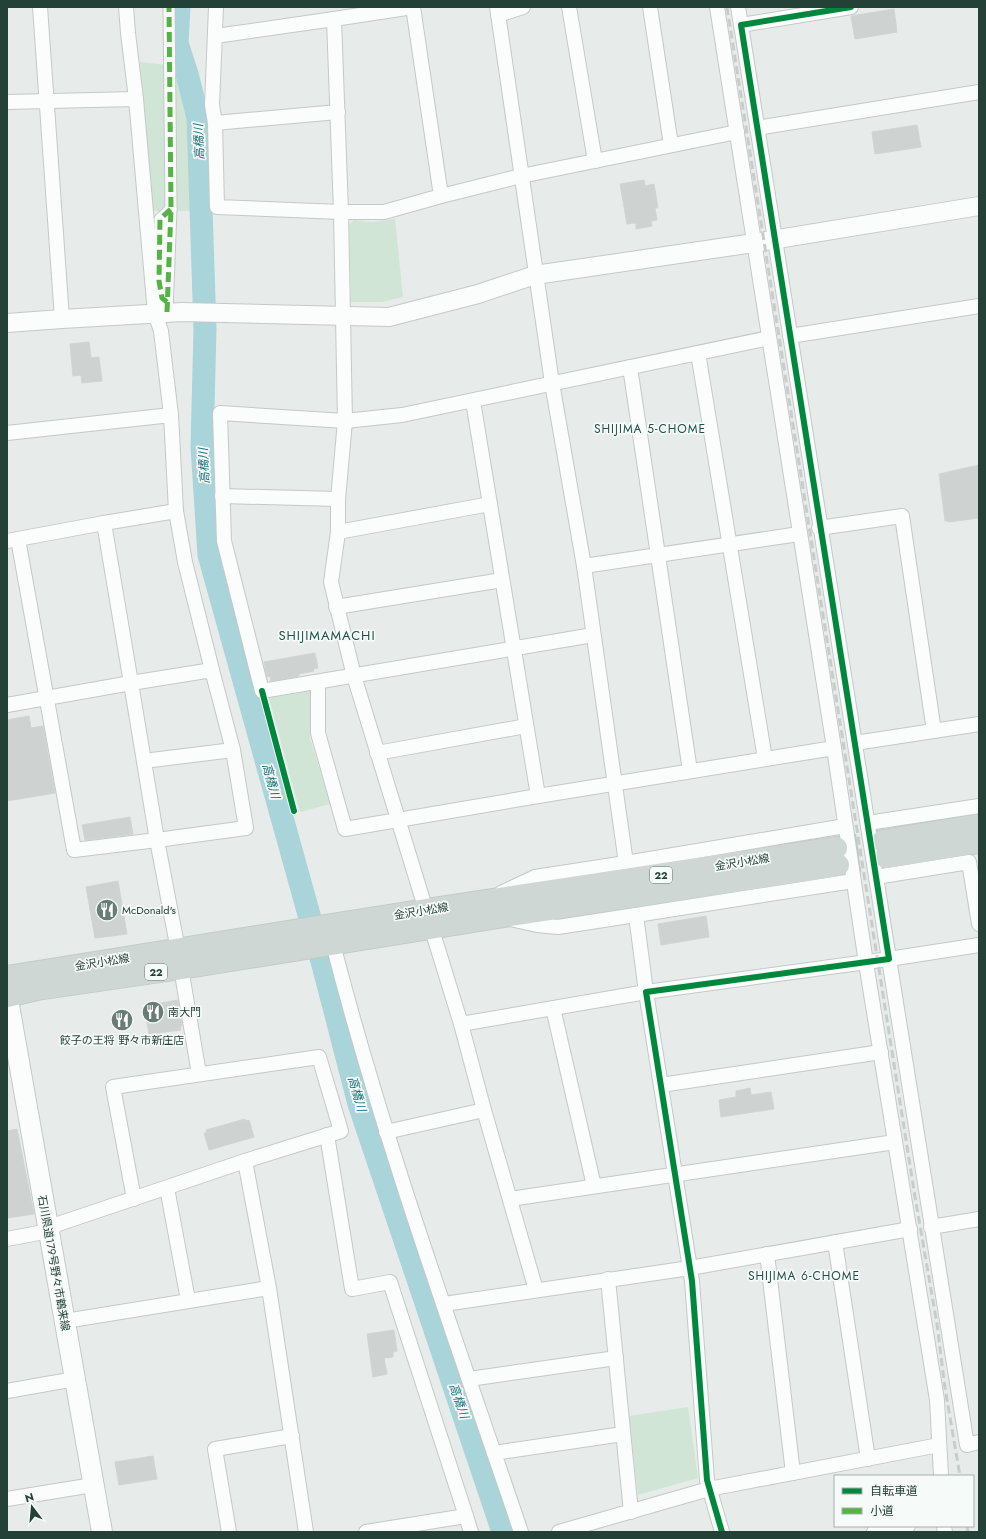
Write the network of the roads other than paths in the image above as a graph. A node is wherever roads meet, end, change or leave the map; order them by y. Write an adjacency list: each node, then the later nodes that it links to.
1 (40, 7): 18 (street)
2 (126, 7): 17 (street)
3 (170, 7): 34 (street)
4 (216, 7): 15 (street)
5 (413, 7): 13 (street); 27 (street)
6 (523, 7): 12 (street)
7 (569, 7): 25 (street)
8 (650, 7): 24 (street)
9 (717, 7): 23 (street)
10 (738, 7): 14 (street)
11 (851, 7): 14 (street)
12 (497, 11): 26 (street)
13 (334, 19): 15 (street); 20 (street)
14 (740, 25): 22 (street)
15 (216, 36): 21 (street)
16 (979, 92): 22 (street)
17 (136, 99): 18 (street); 34 (street)
18 (46, 100): 19 (street); 36 (street)
19 (7, 102)
20 (338, 112): 21 (street); 29 (street)
21 (215, 123): 29 (street)
22 (757, 128): 30 (street)
23 (737, 132): 24 (street); 31 (street)
24 (671, 145): 25 (street)
25 (595, 161): 26 (street)
26 (521, 176): 27 (street); 32 (street)
27 (441, 196): 29 (street)
28 (979, 206): 30 (street)
29 (341, 212): 35 (street)
30 (774, 239): 31 (street); 38 (street)
31 (754, 243): 32 (street); 39 (street)
32 (536, 274): 35 (street); 42 (street)
33 (979, 306): 38 (street)
34 (168, 310): 35 (street); 36 (street); 44 (street)
35 (343, 316): 45 (street)
36 (62, 319): 37 (street)
37 (7, 323)
38 (790, 336): 52 (street)
39 (769, 338): 40 (street); 54 (street)
40 (698, 353): 41 (street); 56 (street)
41 (630, 367): 42 (street); 57 (street)
42 (552, 383): 43 (street); 58 (street)
43 (473, 401): 45 (street); 49 (street)
44 (171, 416): 46 (street); 50 (street)
45 (344, 421): 47 (street); 48 (street)
46 (7, 432)
47 (222, 496): 48 (street); 65 (street)
48 (338, 499): 53 (street)
49 (490, 504): 53 (street); 59 (street)
50 (176, 512): 51 (street); 63 (street)
51 (104, 523): 55 (street); 66 (street)
52 (820, 528): 71 (street); 72 (street)
53 (338, 532): 60 (street)
54 (799, 534): 56 (street); 73 (street)
55 (13, 540): 67 (street)
56 (730, 544): 57 (street); 76 (street)
57 (658, 555): 58 (street); 78 (street)
58 (584, 566): 61 (street)
59 (502, 580): 60 (street); 62 (street)
60 (336, 607): 64 (street)
61 (593, 635): 62 (street); 79 (street)
62 (514, 649): 64 (street); 70 (street)
63 (212, 670): 66 (street); 74 (street)
64 (354, 676): 65 (street); 75 (street)
65 (318, 682): 82 (street)
66 (131, 683): 67 (street); 77 (street)
67 (48, 698): 68 (street); 86 (street)
68 (7, 705)
69 (979, 724): 71 (street)
70 (526, 726): 75 (street); 80 (street)
71 (934, 731): 72 (street)
72 (855, 743): 83 (street)
73 (834, 748): 76 (street); 85 (street)
74 (233, 750): 77 (street); 86 (street)
75 (377, 753): 82 (street)
76 (765, 759): 78 (street)
77 (144, 760): 86 (street)
78 (690, 771): 79 (street)
79 (614, 783): 80 (street); 90 (street)
80 (538, 796): 82 (street)
81 (979, 806): 83 (street)
82 (398, 819): 95 (street)
83 (868, 823): 91 (street)
84 (979, 825): 87 (main road)
85 (845, 826): 90 (street); 92 (street)
86 (157, 840): 99 (street)
87 (979, 842)
88 (837, 856): 93 (main road, 金沢小松線 / 22)
89 (974, 862): 91 (street); 96 (street)
90 (626, 863): 93 (street)
91 (876, 877): 100 (street)
92 (853, 881): 94 (street); 101 (street)
93 (492, 909): 94 (street); 95 (main road, 金沢小松線 / 22)
94 (636, 915): 103 (street)
95 (428, 919): 97 (main road, 金沢小松線 / 22); 106 (street)
96 (979, 924)
97 (330, 938): 99 (main road, 金沢小松線 / 22); 111 (street)
98 (979, 945): 100 (street)
99 (180, 959): 102 (main road, 金沢小松線 / 22); 104 (main road, 金沢小松線 / 22); 108 (street)
100 (889, 960): 101 (street); 121 (street)
101 (866, 963): 103 (street); 107 (street)
102 (7, 977)
103 (646, 992): 105 (street); 109 (street)
104 (7, 995): 123 (main road, 石川県道179号野々市鶴来線)
105 (553, 1008): 106 (street); 116 (street)
106 (461, 1024): 110 (street)
107 (881, 1052): 109 (street); 113 (street)
108 (199, 1074): 112 (street); 118 (street)
109 (661, 1085): 115 (street)
110 (484, 1110): 111 (street); 119 (street)
111 (386, 1132): 132 (street)
112 (327, 1135): 114 (street); 150 (street)
113 (896, 1142): 115 (street); 122 (street)
114 (245, 1161): 117 (street); 129 (street)
115 (676, 1176): 116 (street); 127 (street)
116 (594, 1186): 119 (street)
117 (167, 1188): 118 (street); 131 (street)
118 (134, 1199): 123 (street)
119 (510, 1199): 130 (street)
120 (979, 1219): 121 (street)
121 (931, 1227): 140 (street)
122 (910, 1229): 125 (street); 141 (street)
123 (49, 1231): 124 (street); 133 (main road, 石川県道179号野々市鶴来線)
124 (7, 1239)
125 (834, 1242): 126 (street); 143 (street)
126 (767, 1254): 127 (street); 144 (street)
127 (690, 1268): 128 (street); 147 (street)
128 (608, 1279): 130 (street); 134 (street)
129 (269, 1288): 131 (street); 139 (street)
130 (536, 1290): 132 (street)
131 (188, 1300): 133 (street)
132 (444, 1304): 136 (street)
133 (65, 1321): 135 (main road, 石川県道179号野々市鶴来線)
134 (616, 1358): 136 (street); 138 (street)
135 (75, 1379): 137 (street); 146 (main road, 石川県道179号野々市鶴来線)
136 (469, 1379): 142 (street)
137 (7, 1391)
138 (623, 1434): 142 (street); 149 (street)
139 (292, 1436): 153 (street); 154 (street)
140 (979, 1442)
141 (939, 1445): 143 (street); 145 (street)
142 (494, 1453): 157 (street)
143 (868, 1459): 144 (street)
144 (794, 1473): 147 (street)
145 (941, 1475)
146 (93, 1484): 148 (street); 152 (main road, 石川県道179号野々市鶴来線)
147 (708, 1489): 149 (street); 159 (street)
148 (7, 1499)
149 (631, 1512): 158 (street)
150 (466, 1516): 155 (street); 156 (street)
151 (902, 1527): 160 (street)
152 (102, 1532)
153 (228, 1532)
154 (306, 1532)
155 (366, 1532)
156 (471, 1532)
157 (521, 1532)
158 (559, 1532)
159 (722, 1532)
160 (875, 1532)

